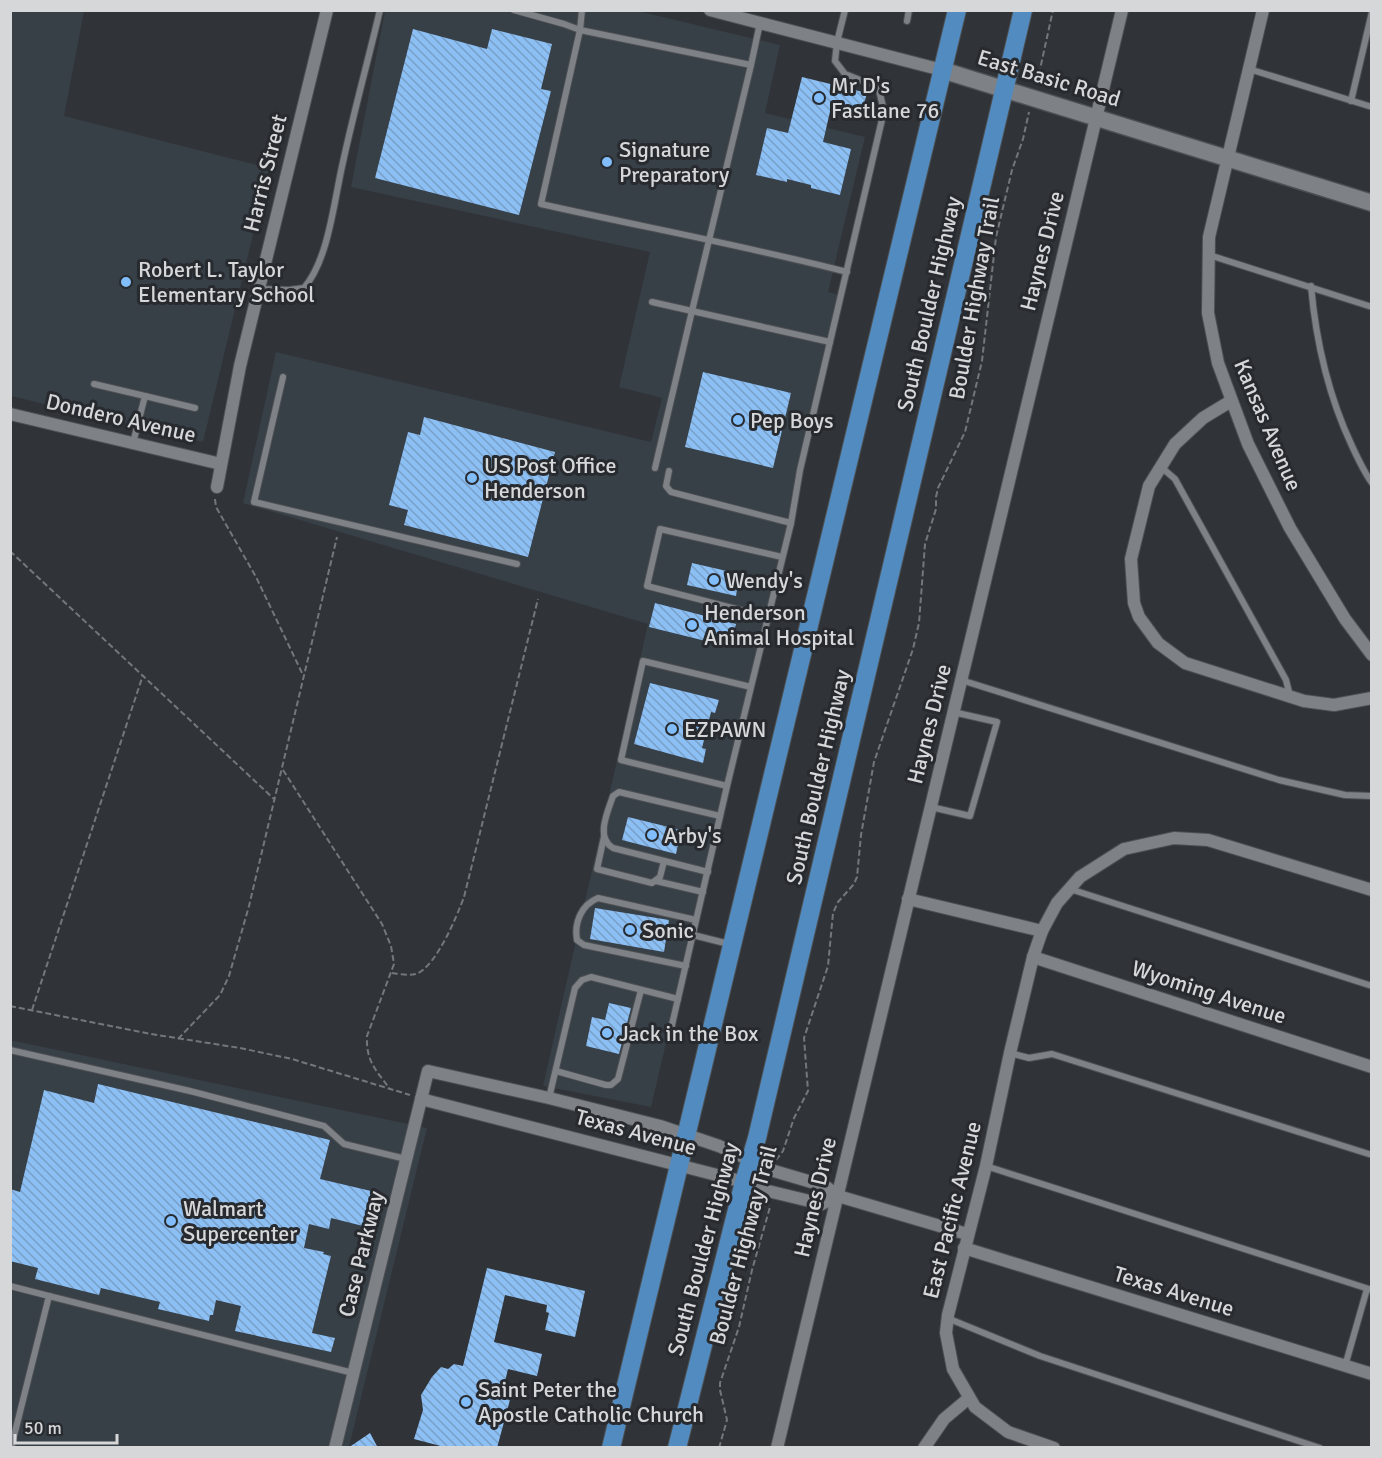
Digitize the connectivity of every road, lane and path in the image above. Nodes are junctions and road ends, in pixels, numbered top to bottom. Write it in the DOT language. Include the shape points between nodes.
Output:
graph roads {
  1 [pos="327,10"];
  2 [pos="380,10"];
  3 [pos="514,10"];
  4 [pos="582,10"];
  5 [pos="710,10"];
  6 [pos="845,10"];
  7 [pos="909,10"];
  8 [pos="957,10"];
  9 [pos="1023,10"];
  10 [pos="1053,10"];
  11 [pos="1122,10"];
  12 [pos="1263,10"];
  13 [pos="1371,12"];
  14 [pos="756,18"];
  15 [pos="907,21"];
  16 [pos="580,30"];
  17 [pos="837,42"];
  18 [pos="751,65"];
  19 [pos="1249,69"];
  20 [pos="942,70"];
  21 [pos="1004,88"];
  22 [pos="1033,97"];
  23 [pos="1351,101"];
  24 [pos="1371,107"];
  25 [pos="1096,116"];
  26 [pos="1227,157"];
  27 [pos="1371,202"];
  28 [pos="707,240"];
  29 [pos="1209,255"];
  30 [pos="848,272"];
  31 [pos="1311,286"];
  32 [pos="259,289"];
  33 [pos="652,302"];
  34 [pos="1371,306"];
  35 [pos="692,311"];
  36 [pos="830,342"];
  37 [pos="283,377"];
  38 [pos="94,384"];
  39 [pos="145,396"];
  40 [pos="1231,401"];
  41 [pos="195,408"];
  42 [pos="10,414"];
  43 [pos="133,443"];
  44 [pos="221,464"];
  45 [pos="1161,467"];
  46 [pos="655,468"];
  47 [pos="669,471"];
  48 [pos="1371,483"];
  49 [pos="217,487"];
  50 [pos="791,523"];
  51 [pos="337,537"];
  52 [pos="10,551"];
  53 [pos="782,557"];
  54 [pos="517,564"];
  55 [pos="538,598"];
  56 [pos="768,617"];
  57 [pos="1371,655"];
  58 [pos="143,675"];
  59 [pos="304,676"];
  60 [pos="961,680"];
  61 [pos="751,687"];
  62 [pos="1290,697"];
  63 [pos="1371,698"];
  64 [pos="953,712"];
  65 [pos="282,768"];
  66 [pos="727,786"];
  67 [pos="1371,795"];
  68 [pos="274,799"];
  69 [pos="930,807"];
  70 [pos="720,816"];
  71 [pos="604,837"];
  72 [pos="664,861"];
  73 [pos="708,872"];
  74 [pos="656,881"];
  75 [pos="1070,889"];
  76 [pos="1371,890"];
  77 [pos="703,892"];
  78 [pos="908,899"];
  79 [pos="696,920"];
  80 [pos="1042,931"];
  81 [pos="693,935"];
  82 [pos="732,944"];
  83 [pos="1033,957"];
  84 [pos="686,966"];
  85 [pos="392,973"];
  86 [pos="1371,986"];
  87 [pos="641,990"];
  88 [pos="678,999"];
  89 [pos="10,1006"];
  90 [pos="32,1010"];
  91 [pos="671,1029"];
  92 [pos="178,1039"];
  93 [pos="10,1050"];
  94 [pos="1010,1053"];
  95 [pos="1371,1067"];
  96 [pos="428,1071"];
  97 [pos="556,1071"];
  98 [pos="390,1089"];
  99 [pos="549,1098"];
  100 [pos="421,1099"];
  101 [pos="686,1136"];
  102 [pos="1371,1155"];
  103 [pos="406,1159"];
  104 [pos="751,1160"];
  105 [pos="986,1166"];
  106 [pos="680,1167"];
  107 [pos="774,1171"];
  108 [pos="744,1182"];
  109 [pos="768,1191"];
  110 [pos="838,1196"];
  111 [pos="967,1234"];
  112 [pos="964,1248"];
  113 [pos="10,1286"];
  114 [pos="1369,1290"];
  115 [pos="49,1296"];
  116 [pos="947,1318"];
  117 [pos="1345,1366"];
  118 [pos="353,1373"];
  119 [pos="1371,1374"];
  120 [pos="969,1398"];
  121 [pos="14,1419"];
  122 [pos="1028,1443"];
  123 [pos="11,1448"];
  124 [pos="335,1448"];
  125 [pos="611,1448"];
  126 [pos="677,1448"];
  127 [pos="719,1448"];
  128 [pos="777,1448"];
  129 [pos="924,1448"];
  130 [pos="1054,1448"];
  131 [pos="1320,1448"];
  1 -- 32 [label="street, Harris Street"];
  2 -- 32 [label="lane" via="322,257 314,276 304,288"];
  3 -- 16 [label="lane"];
  4 -- 16 [label="lane"];
  5 -- 14 [label="street, East Basic Road"];
  6 -- 17 [label="lane"];
  7 -- 15 [label="lane"];
  8 -- 20 [label="main road, South Boulder Highway"];
  9 -- 21 [label="main road, South Boulder Highway"];
  10 -- 22 [label="path, Boulder Highway Trail"];
  11 -- 25 [label="street, Haynes Drive"];
  12 -- 19 [label="street, Kansas Avenue"];
  13 -- 23 [label="lane"];
  14 -- 17 [label="street, East Basic Road"];
  14 -- 18 [label="lane"];
  16 -- 18 [label="lane"];
  16 -- 28 [label="lane" via="541,204"];
  17 -- 20 [label="street, East Basic Road"];
  17 -- 30 [label="lane" via="835,61 845,74 879,90 884,111"];
  18 -- 28 [label="lane"];
  19 -- 23 [label="lane"];
  19 -- 26 [label="street, Kansas Avenue"];
  20 -- 21 [label="street, East Basic Road"];
  20 -- 82 [label="main road, South Boulder Highway"];
  21 -- 22 [label="street, East Basic Road"];
  21 -- 104 [label="main road, South Boulder Highway"];
  22 -- 25 [label="street, East Basic Road"];
  22 -- 107 [label="path, Boulder Highway Trail" via="996,237 982,361 964,432 938,488 925,544 919,623 913,649 874,762 857,877 833,913 828,966 804,1038 808,1091"];
  23 -- 24 [label="lane"];
  25 -- 26 [label="street, East Basic Road"];
  25 -- 60 [label="street, Haynes Drive"];
  26 -- 27 [label="street, East Basic Road"];
  26 -- 29 [label="street, Kansas Avenue" via="1209,237"];
  28 -- 30 [label="lane"];
  28 -- 35 [label="lane"];
  29 -- 31 [label="lane"];
  29 -- 40 [label="street, Kansas Avenue" via="1208,313"];
  30 -- 36 [label="lane"];
  31 -- 34 [label="lane"];
  31 -- 48 [label="lane" via="1318,348 1330,392"];
  32 -- 44 [label="street, Harris Street"];
  33 -- 35 [label="lane"];
  35 -- 36 [label="lane"];
  35 -- 46 [label="lane"];
  36 -- 50 [label="lane"];
  37 -- 54 [label="lane" via="254,502"];
  38 -- 39 [label="lane"];
  39 -- 41 [label="lane"];
  39 -- 43 [label="lane"];
  40 -- 45 [label="street" via="1203,418 1175,444"];
  40 -- 57 [label="street, Kansas Avenue" via="1290,528"];
  42 -- 43 [label="street, Dondero Avenue"];
  43 -- 44 [label="street, Dondero Avenue"];
  44 -- 49 [label="street, Harris Street"];
  45 -- 62 [label="lane" via="1175,479 1286,680"];
  45 -- 62 [label="street" via="1149,486 1131,559 1134,603 1139,617 1158,643 1185,663"];
  47 -- 50 [label="lane" via="666,486 671,492"];
  49 -- 59 [label="path" via="216,507"];
  50 -- 53 [label="lane"];
  51 -- 59 [label="path"];
  52 -- 58 [label="path"];
  53 -- 56 [label="lane"];
  53 -- 56 [label="lane" via="660,529 647,586"];
  55 -- 85 [label="path" via="457,917 424,969 414,975"];
  56 -- 61 [label="lane"];
  58 -- 68 [label="path"];
  58 -- 90 [label="path"];
  59 -- 65 [label="path"];
  60 -- 64 [label="street, Haynes Drive"];
  60 -- 67 [label="lane" via="1279,780 1345,795"];
  61 -- 66 [label="lane"];
  61 -- 66 [label="lane" via="643,661 621,760"];
  62 -- 63 [label="street" via="1334,705"];
  64 -- 69 [label="street, Haynes Drive"];
  64 -- 69 [label="lane" via="998,722 970,816"];
  65 -- 68 [label="path"];
  65 -- 85 [label="path" via="387,934 394,956"];
  66 -- 70 [label="lane"];
  68 -- 92 [label="path" via="229,976 220,995"];
  69 -- 78 [label="street, Haynes Drive"];
  70 -- 71 [label="lane" via="619,792 612,796"];
  70 -- 73 [label="lane"];
  71 -- 72 [label="lane" via="613,848"];
  71 -- 74 [label="lane" via="597,869 652,884"];
  72 -- 73 [label="lane"];
  72 -- 74 [label="lane"];
  73 -- 77 [label="lane"];
  74 -- 77 [label="lane"];
  75 -- 76 [label="street, East Pacific Avenue" via="1080,877 1124,849 1174,838 1208,840"];
  75 -- 80 [label="street, East Pacific Avenue" via="1057,903"];
  75 -- 86 [label="lane"];
  77 -- 79 [label="lane"];
  78 -- 80 [label="street"];
  78 -- 110 [label="street, Haynes Drive"];
  79 -- 81 [label="lane"];
  79 -- 84 [label="lane" via="598,898 590,902 576,924 577,940 584,945"];
  80 -- 83 [label="street, East Pacific Avenue"];
  81 -- 82 [label="lane"];
  81 -- 84 [label="lane"];
  82 -- 101 [label="main road, South Boulder Highway"];
  83 -- 94 [label="street, East Pacific Avenue"];
  83 -- 95 [label="street, Wyoming Avenue"];
  84 -- 88 [label="lane"];
  85 -- 98 [label="path" via="366,1048 371,1065"];
  87 -- 88 [label="lane"];
  87 -- 97 [label="lane" via="591,977 578,984"];
  87 -- 97 [label="lane" via="618,1079 606,1085"];
  88 -- 91 [label="lane"];
  89 -- 90 [label="path"];
  90 -- 92 [label="path"];
  92 -- 98 [label="path" via="292,1059"];
  93 -- 103 [label="lane" via="278,1113 324,1126 344,1144"];
  94 -- 102 [label="lane" via="1029,1058 1052,1054"];
  94 -- 105 [label="street, East Pacific Avenue"];
  96 -- 99 [label="street, Texas Avenue"];
  96 -- 100 [label="street, Case Parkway"];
  97 -- 99 [label="lane"];
  98 -- 100 [label="path"];
  99 -- 101 [label="street, Texas Avenue"];
  100 -- 103 [label="street, Case Parkway"];
  100 -- 106 [label="street, Texas Avenue"];
  101 -- 104 [label="street, Texas Avenue"];
  101 -- 106 [label="main road, South Boulder Highway"];
  103 -- 118 [label="street, Case Parkway"];
  104 -- 107 [label="street, Texas Avenue"];
  104 -- 108 [label="main road, South Boulder Highway"];
  105 -- 111 [label="street, East Pacific Avenue"];
  105 -- 114 [label="lane"];
  106 -- 108 [label="street, Texas Avenue"];
  106 -- 125 [label="main road, South Boulder Highway"];
  107 -- 110 [label="street, Texas Avenue" via="825,1186"];
  108 -- 109 [label="street, Texas Avenue"];
  108 -- 126 [label="main road, South Boulder Highway"];
  109 -- 110 [label="street, Texas Avenue" via="822,1204"];
  109 -- 127 [label="path, Boulder Highway Trail" via="770,1207 720,1383 727,1420"];
  110 -- 111 [label="street, Texas Avenue"];
  110 -- 128 [label="street, Haynes Drive"];
  111 -- 112 [label="street, East Pacific Avenue"];
  112 -- 116 [label="street, East Pacific Avenue"];
  112 -- 117 [label="street, Texas Avenue"];
  113 -- 115 [label="lane"];
  114 -- 117 [label="lane"];
  115 -- 118 [label="lane"];
  115 -- 121 [label="lane"];
  116 -- 120 [label="street, East Pacific Avenue" via="953,1369"];
  116 -- 131 [label="lane" via="1040,1356"];
  117 -- 119 [label="street, Texas Avenue"];
  118 -- 124 [label="street, Case Parkway"];
  120 -- 122 [label="street, East Pacific Avenue" via="975,1407"];
  120 -- 129 [label="street" via="944,1419"];
  121 -- 123 [label="lane"];
  122 -- 130 [label="street, East Pacific Avenue"];
}
